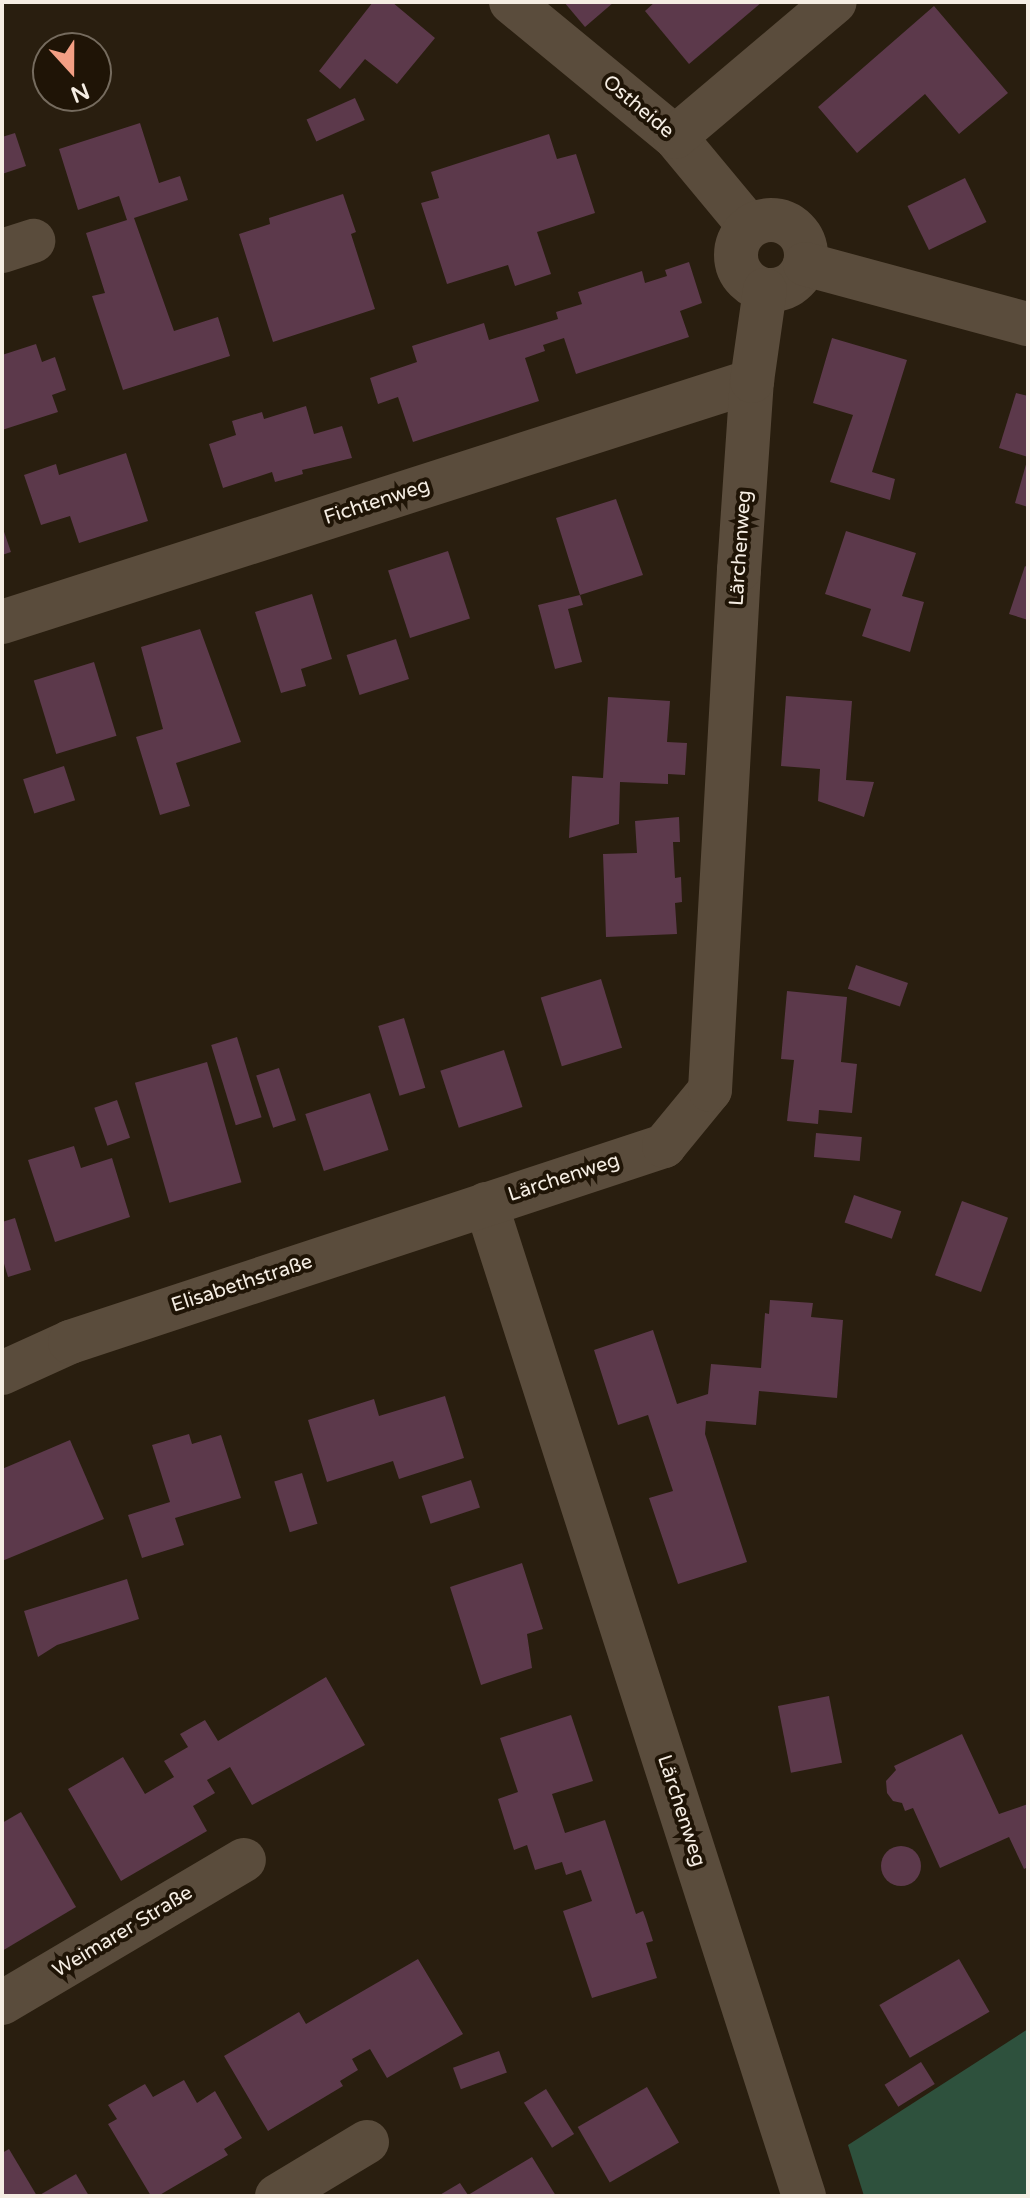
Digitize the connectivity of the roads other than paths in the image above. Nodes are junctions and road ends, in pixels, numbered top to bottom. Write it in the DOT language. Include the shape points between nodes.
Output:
graph roads {
  1 [pos="511,2"];
  2 [pos="835,2"];
  3 [pos="675,137"];
  4 [pos="749,226"];
  5 [pos="805,264"];
  6 [pos="765,290"];
  7 [pos="1017,312"];
  8 [pos="752,381"];
  9 [pos="2,622"];
  10 [pos="486,1204"];
  11 [pos="2,1373"];
  12 [pos="244,1860"];
  13 [pos="2,2003"];
  14 [pos="367,2142"];
  15 [pos="797,2194"];
  16 [pos="277,2196"];
  1 -- 3 [label="street, Ostheide"];
  2 -- 3 [label="street"];
  3 -- 4 [label="street, Ostheide"];
  4 -- 5 [label="street" via="766,219 791,226 806,247"];
  4 -- 6 [label="street" via="736,255 750,283"];
  5 -- 6 [label="street" via="790,285"];
  5 -- 7 [label="street"];
  6 -- 8 [label="street, Lärchenweg"];
  8 -- 9 [label="street, Fichtenweg"];
  8 -- 10 [label="street, Lärchenweg" via="710,1090 664,1146"];
  10 -- 11 [label="street, Elisabethstraße" via="70,1342"];
  10 -- 15 [label="street, Lärchenweg"];
  12 -- 13 [label="street, Weimarer Straße"];
  14 -- 16 [label="street"];
}
